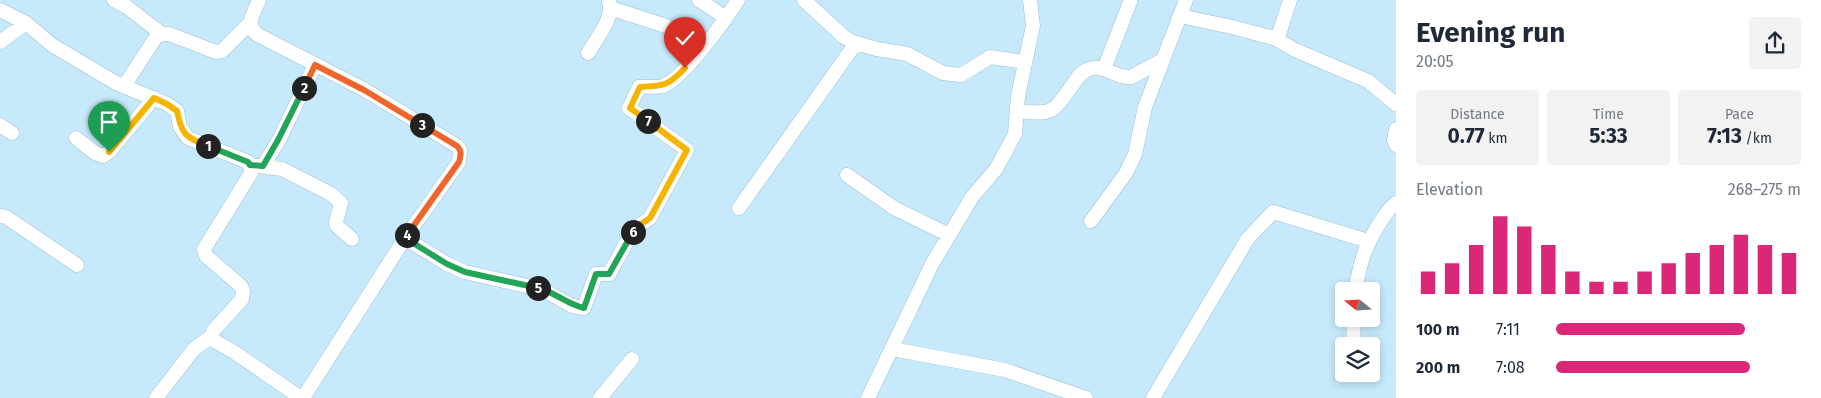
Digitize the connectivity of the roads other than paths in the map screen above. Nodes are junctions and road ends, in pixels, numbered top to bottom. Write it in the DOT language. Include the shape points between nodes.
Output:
graph roads {
  1 [pos="114,0"];
  2 [pos="259,0"];
  3 [pos="699,0"];
  4 [pos="738,0"];
  5 [pos="804,0"];
  6 [pos="1030,0"];
  7 [pos="1186,0"];
  8 [pos="1290,0"];
  9 [pos="1130,2"];
  10 [pos="609,4"];
  11 [pos="0,10"];
  12 [pos="1180,16"];
  13 [pos="726,18"];
  14 [pos="26,23"];
  15 [pos="250,23"];
  16 [pos="666,26"];
  17 [pos="162,34"];
  18 [pos="1274,38"];
  19 [pos="0,42"];
  20 [pos="856,43"];
  21 [pos="588,53"];
  22 [pos="1163,60"];
  23 [pos="1025,62"];
  24 [pos="315,65"];
  25 [pos="1104,69"];
  26 [pos="124,86"];
  27 [pos="154,98"];
  28 [pos="1396,104"];
  29 [pos="1018,110"];
  30 [pos="0,125"];
  31 [pos="1396,129"];
  32 [pos="12,132"];
  33 [pos="76,138"];
  34 [pos="1396,145"];
  35 [pos="256,166"];
  36 [pos="847,175"];
  37 [pos="1396,203"];
  38 [pos="739,208"];
  39 [pos="0,216"];
  40 [pos="1091,221"];
  41 [pos="949,235"];
  42 [pos="405,238"];
  43 [pos="352,239"];
  44 [pos="1368,241"];
  45 [pos="77,265"];
  46 [pos="1357,282"];
  47 [pos="212,336"];
  48 [pos="892,349"];
  49 [pos="632,359"];
  50 [pos="156,398"];
  51 [pos="302,398"];
  52 [pos="600,398"];
  53 [pos="868,398"];
  54 [pos="1086,398"];
  55 [pos="1153,398"];
  1 -- 17 [label="street"];
  2 -- 15 [label="street"];
  3 -- 13 [label="street"];
  4 -- 13 [label="street"];
  5 -- 20 [label="street" via="844,37"];
  6 -- 23 [label="street" via="1034,26"];
  7 -- 12 [label="street"];
  8 -- 18 [label="street" via="1279,34"];
  9 -- 25 [label="street"];
  10 -- 16 [label="street"];
  10 -- 21 [label="street" via="607,20"];
  11 -- 14 [label="street"];
  12 -- 18 [label="street"];
  12 -- 22 [label="street"];
  13 -- 42 [label="street" via="674,80 662,86 640,87 630,108 687,150 650,218 634,229 609,274 596,274 584,308 572,306 544,290 465,272"];
  14 -- 19 [label="street"];
  14 -- 26 [label="street" via="52,45"];
  15 -- 17 [label="street" via="222,51 216,52"];
  15 -- 24 [label="street" via="252,31 258,35"];
  17 -- 26 [label="street" via="156,37"];
  18 -- 28 [label="street" via="1368,81"];
  20 -- 23 [label="street" via="900,52 943,73 956,75 990,57"];
  20 -- 38 [label="street"];
  22 -- 25 [label="street" via="1126,77"];
  22 -- 40 [label="street" via="1145,107 1132,160"];
  23 -- 29 [label="street"];
  24 -- 35 [label="street" via="278,140"];
  24 -- 42 [label="street" via="364,90 460,150 459,162"];
  25 -- 29 [label="street" via="1095,67 1083,72 1051,110 1044,113"];
  26 -- 27 [label="street"];
  27 -- 33 [label="street" via="103,156"];
  27 -- 35 [label="street" via="177,111 180,127 188,138"];
  29 -- 41 [label="street" via="1015,134 1009,146"];
  30 -- 32 [label="street"];
  31 -- 34 [label="street"];
  35 -- 43 [label="street" via="282,169 338,199 341,207 337,226"];
  35 -- 47 [label="street" via="204,249 206,256 243,291 242,299"];
  36 -- 41 [label="street" via="894,208"];
  37 -- 44 [label="street"];
  39 -- 45 [label="street"];
  41 -- 48 [label="street"];
  42 -- 51 [label="street"];
  44 -- 46 [label="street"];
  44 -- 55 [label="street" via="1273,212 1248,238"];
  47 -- 50 [label="street" via="194,349"];
  47 -- 51 [label="street" via="213,340"];
  48 -- 53 [label="street"];
  48 -- 54 [label="street" via="1005,370"];
  49 -- 52 [label="street"];
}
